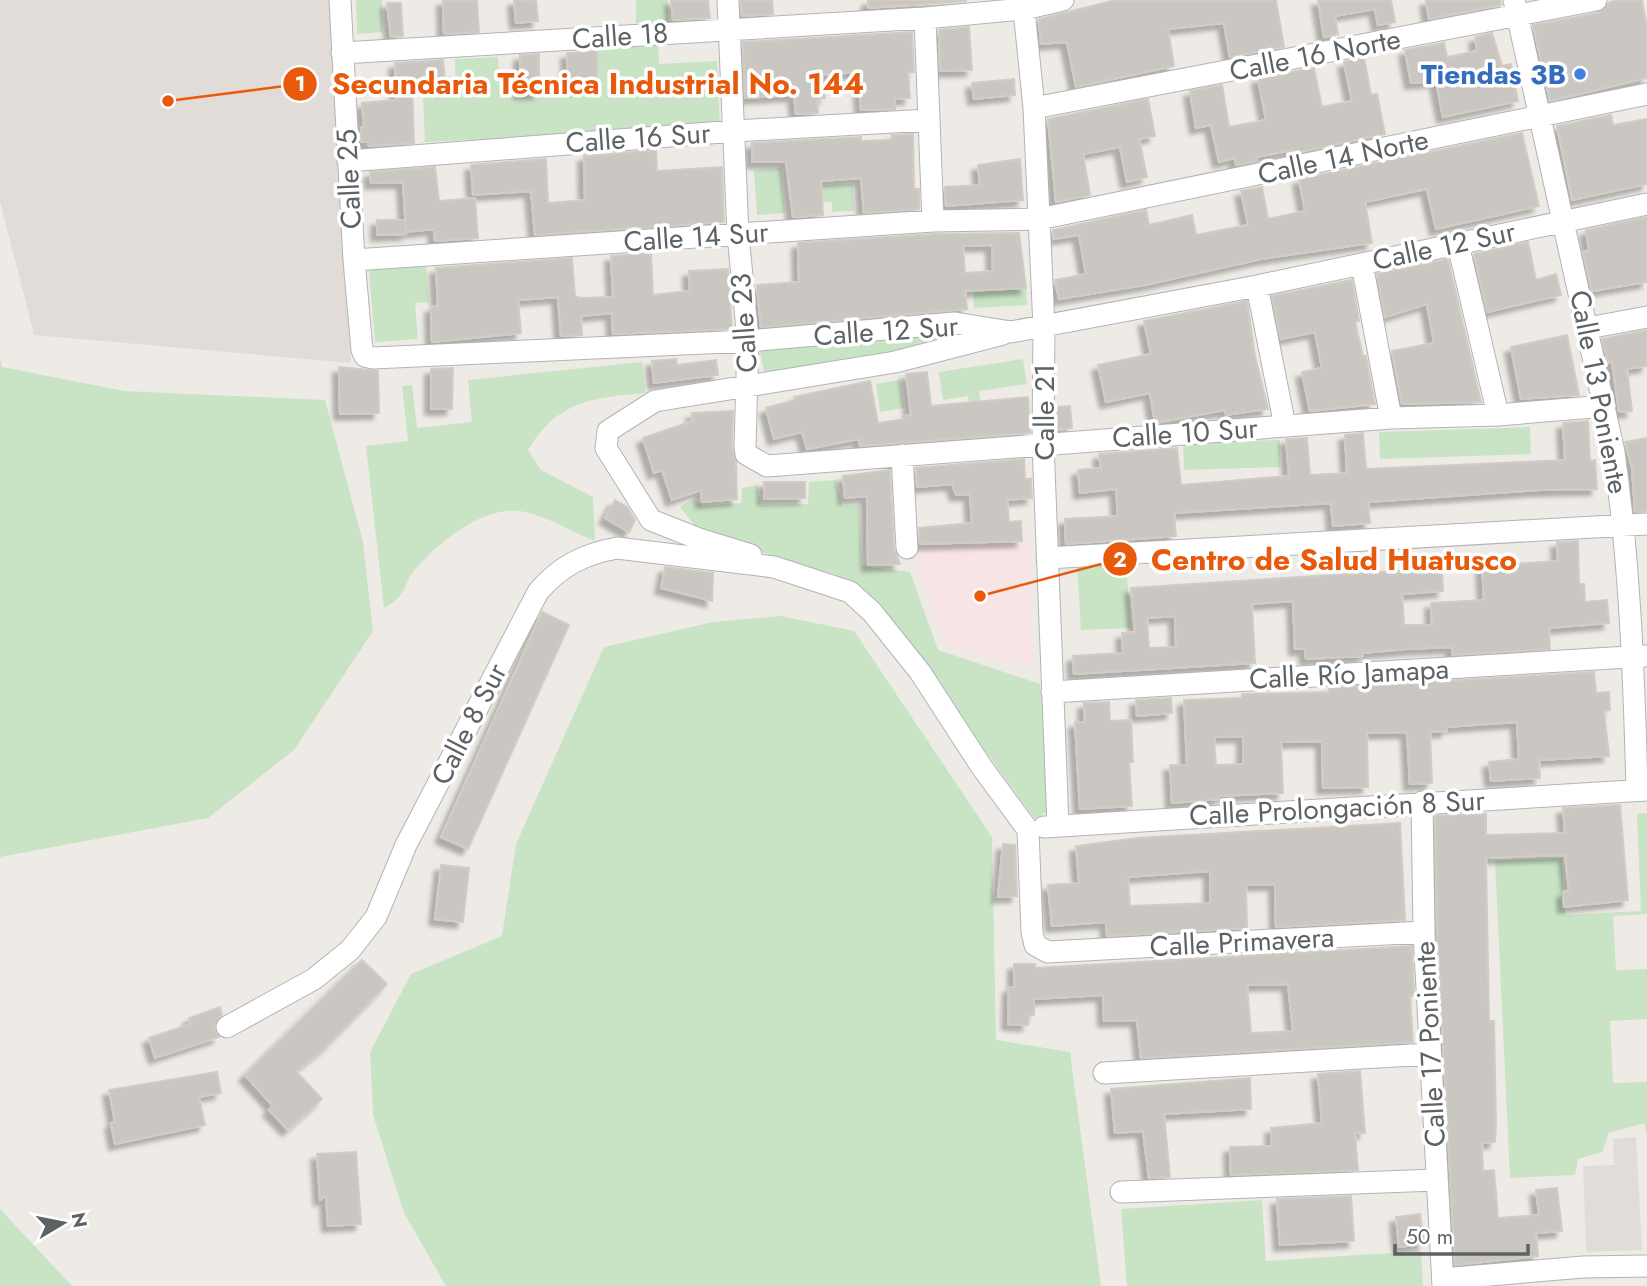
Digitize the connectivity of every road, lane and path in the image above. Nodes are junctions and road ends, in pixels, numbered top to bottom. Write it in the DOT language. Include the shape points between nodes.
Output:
graph roads {
  1 [pos="340,0"];
  2 [pos="729,0"];
  3 [pos="1063,0"];
  4 [pos="1596,0"];
  5 [pos="1024,4"];
  6 [pos="1516,8"];
  7 [pos="925,18"];
  8 [pos="730,29"];
  9 [pos="342,53"];
  10 [pos="1647,94"];
  11 [pos="1034,108"];
  12 [pos="1540,116"];
  13 [pos="928,120"];
  14 [pos="735,131"];
  15 [pos="348,161"];
  16 [pos="1647,204"];
  17 [pos="1039,219"];
  18 [pos="1564,220"];
  19 [pos="933,221"];
  20 [pos="738,234"];
  21 [pos="1458,244"];
  22 [pos="354,260"];
  23 [pos="1362,264"];
  24 [pos="1257,286"];
  25 [pos="1647,317"];
  26 [pos="1044,327"];
  27 [pos="1588,328"];
  28 [pos="1012,332"];
  29 [pos="748,341"];
  30 [pos="365,356"];
  31 [pos="748,385"];
  32 [pos="1605,406"];
  33 [pos="1498,415"];
  34 [pos="1391,418"];
  35 [pos="1285,426"];
  36 [pos="1043,443"];
  37 [pos="902,455"];
  38 [pos="767,466"];
  39 [pos="1647,524"];
  40 [pos="1625,526"];
  41 [pos="907,548"];
  42 [pos="1047,558"];
  43 [pos="774,567"];
  44 [pos="1640,657"];
  45 [pos="1052,692"];
  46 [pos="1642,790"];
  47 [pos="1422,802"];
  48 [pos="1058,825"];
  49 [pos="1028,830"];
  50 [pos="1424,932"];
  51 [pos="227,1027"];
  52 [pos="1430,1054"];
  53 [pos="1104,1073"];
  54 [pos="1436,1180"];
  55 [pos="1121,1192"];
  56 [pos="1647,1266"];
  57 [pos="1583,1276"];
  58 [pos="1443,1283"];
  1 -- 9 [label="street, Calle 25"];
  2 -- 8 [label="street, Calle 23"];
  3 -- 5 [label="street, Calle 18"];
  4 -- 6 [label="street, Calle 16 Norte"];
  5 -- 7 [label="street, Calle 18"];
  5 -- 11 [label="street, Calle 21"];
  6 -- 11 [label="street, Calle 16 Norte"];
  6 -- 12 [label="street, Calle 13 Poniente"];
  7 -- 8 [label="street, Calle 18"];
  7 -- 13 [label="street"];
  8 -- 9 [label="street, Calle 18"];
  8 -- 14 [label="street, Calle 23"];
  9 -- 15 [label="street, Calle 25"];
  10 -- 12 [label="street, Calle 14 Norte"];
  11 -- 17 [label="street, Calle 21"];
  12 -- 17 [label="street, Calle 14 Norte"];
  12 -- 18 [label="street, Calle 13 Poniente"];
  13 -- 14 [label="street, Calle 16 Sur"];
  13 -- 19 [label="street"];
  14 -- 15 [label="street, Calle 16 Sur"];
  14 -- 20 [label="street, Calle 23"];
  15 -- 22 [label="street, Calle 25"];
  16 -- 18 [label="street, Calle 12 Sur"];
  17 -- 19 [label="street, Calle 14 Sur"];
  17 -- 26 [label="street, Calle 21"];
  18 -- 21 [label="street, Calle 12 Sur"];
  18 -- 27 [label="street, Calle 13 Poniente"];
  19 -- 20 [label="street, Calle 14 Sur"];
  20 -- 22 [label="street, Calle 14 Sur"];
  20 -- 29 [label="street, Calle 23"];
  21 -- 23 [label="street, Calle 12 Sur"];
  21 -- 33 [label="street"];
  22 -- 30 [label="street, Calle 25"];
  23 -- 24 [label="street, Calle 12 Sur"];
  23 -- 34 [label="street"];
  24 -- 26 [label="street, Calle 12 Sur"];
  24 -- 35 [label="street"];
  25 -- 27 [label="street"];
  26 -- 28 [label="street, Calle 12 Sur"];
  26 -- 36 [label="street, Calle 21"];
  27 -- 32 [label="street, Calle 13 Poniente"];
  28 -- 29 [label="street, Calle 12 Sur" via="955,323"];
  28 -- 31 [label="street, Calle 8 Sur" via="895,362"];
  29 -- 30 [label="street, Calle 12 Sur"];
  29 -- 31 [label="street, Calle 23"];
  31 -- 38 [label="street, Calle 23" via="746,454"];
  31 -- 43 [label="street, Calle 8 Sur" via="654,401 615,424 608,431 606,449 651,520"];
  32 -- 33 [label="street, Calle 10 Sur"];
  32 -- 40 [label="street, Calle 13 Poniente"];
  33 -- 34 [label="street, Calle 10 Sur"];
  34 -- 35 [label="street, Calle 10 Sur"];
  35 -- 36 [label="street, Calle 10 Sur"];
  36 -- 37 [label="street, Calle 10 Sur"];
  36 -- 42 [label="street, Calle 21"];
  37 -- 38 [label="street, Calle 10 Sur"];
  37 -- 41 [label="street"];
  39 -- 40 [label="street"];
  40 -- 42 [label="street"];
  40 -- 44 [label="street, Calle 13 Poniente"];
  42 -- 45 [label="street, Calle 21"];
  43 -- 49 [label="street, Calle 8 Sur" via="850,592 873,612"];
  43 -- 51 [label="street, Calle 8 Sur" via="617,548 567,564 551,576 538,592 406,845 376,917 350,950 314,979"];
  44 -- 45 [label="street, Calle Río Jamapa"];
  44 -- 46 [label="street, Calle 13 Poniente"];
  45 -- 48 [label="street, Calle 21"];
  46 -- 47 [label="street, Calle Prolongación 8 Sur"];
  47 -- 48 [label="street, Calle Prolongación 8 Sur"];
  47 -- 50 [label="street, Calle 17 Poniente"];
  48 -- 49 [label="street, Calle Prolongación 8 Sur"];
  49 -- 50 [label="street, Calle Primavera" via="1035,945 1041,951"];
  50 -- 52 [label="street, Calle 17 Poniente"];
  52 -- 53 [label="street"];
  52 -- 54 [label="street, Calle 17 Poniente"];
  54 -- 55 [label="street"];
  54 -- 58 [label="street, Calle 17 Poniente"];
  56 -- 57 [label="street"];
  57 -- 58 [label="street"];
}
